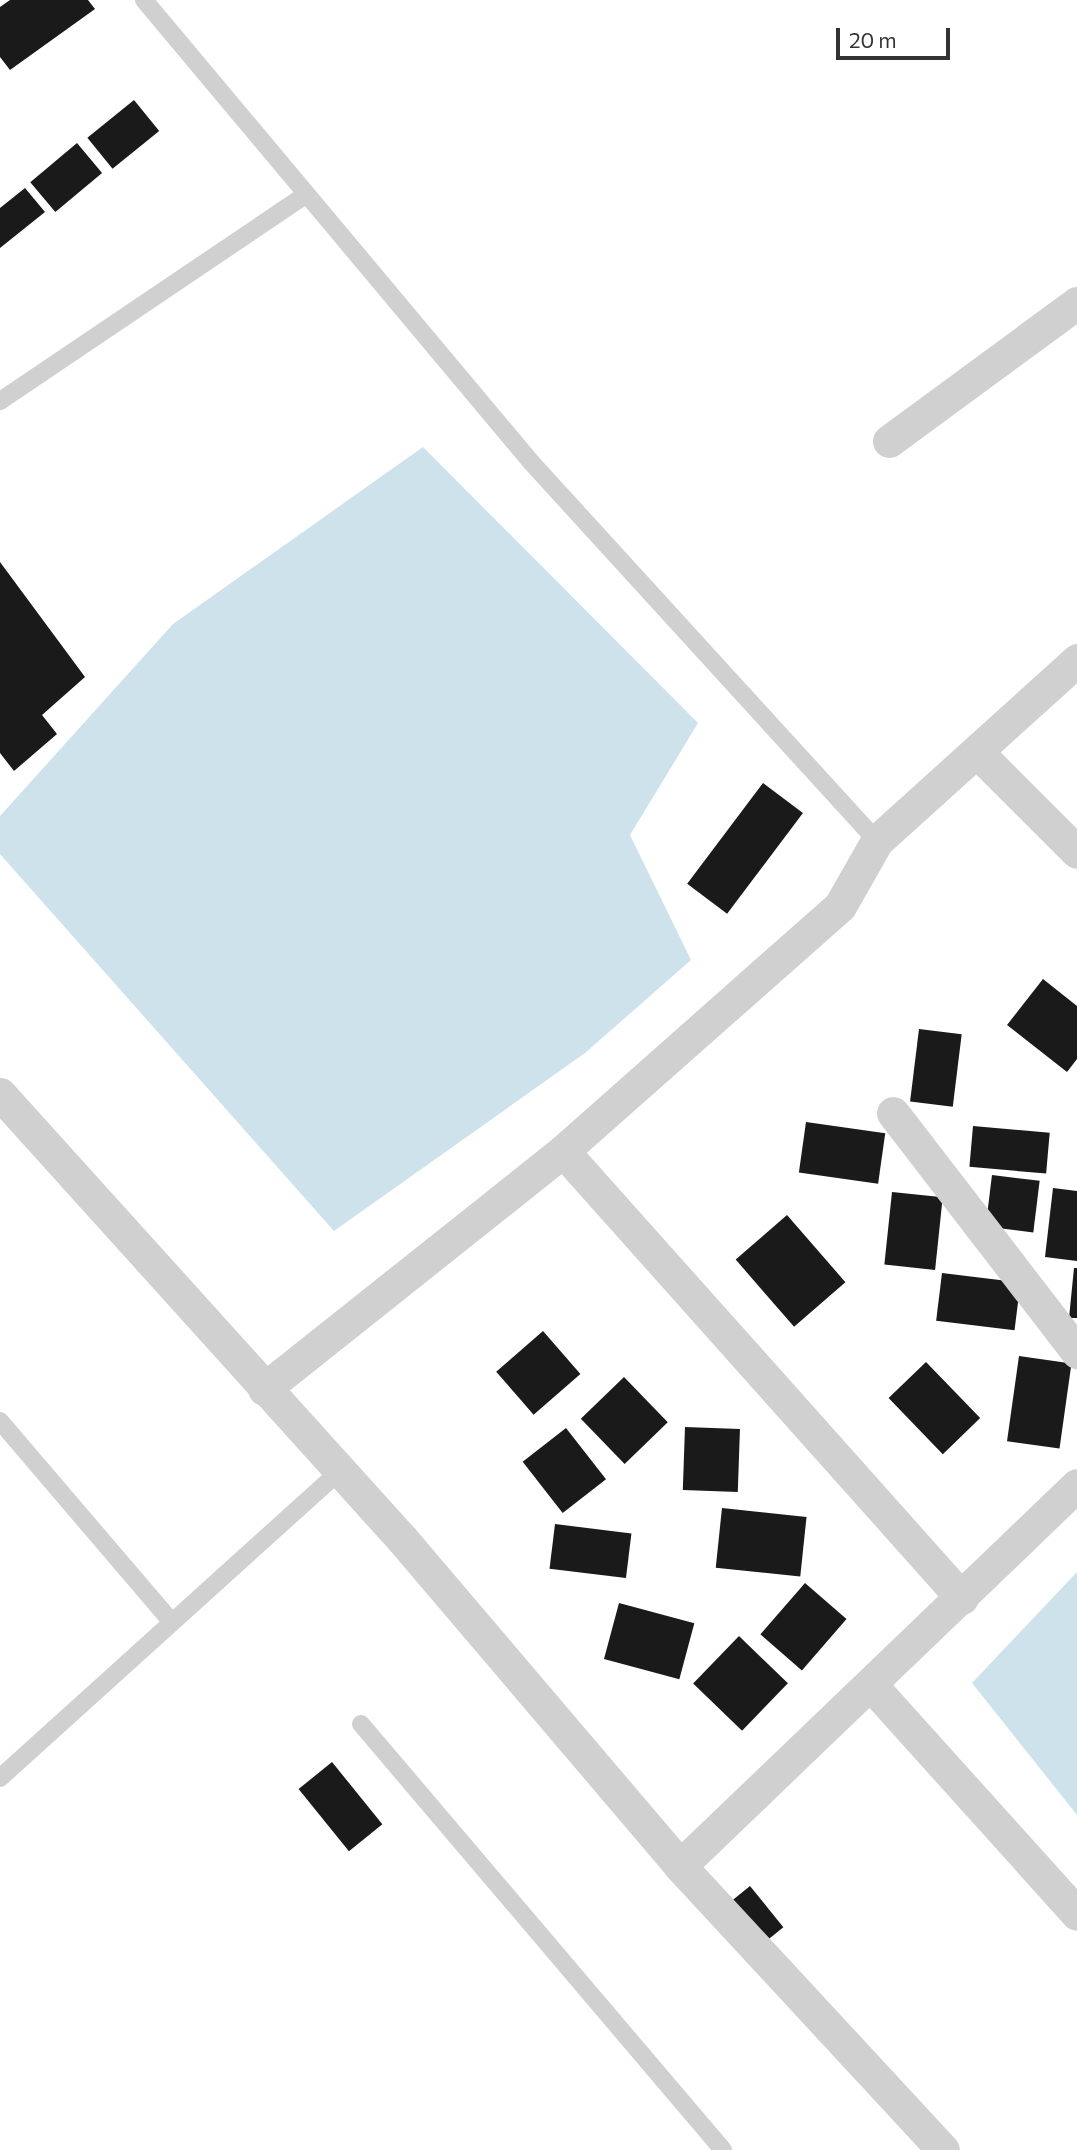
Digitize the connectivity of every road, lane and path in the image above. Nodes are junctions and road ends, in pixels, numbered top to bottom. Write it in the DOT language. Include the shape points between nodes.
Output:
graph roads {
  1 [pos="144,0"];
  2 [pos="304,196"];
  3 [pos="1077,303"];
  4 [pos="0,401"];
  5 [pos="890,441"];
  6 [pos="1077,660"];
  7 [pos="977,752"];
  8 [pos="877,841"];
  9 [pos="1077,852"];
  10 [pos="0,1094"];
  11 [pos="893,1113"];
  12 [pos="563,1151"];
  13 [pos="1077,1352"];
  14 [pos="264,1388"];
  15 [pos="0,1421"];
  16 [pos="339,1472"];
  17 [pos="1077,1485"];
  18 [pos="962,1598"];
  19 [pos="169,1619"];
  20 [pos="871,1685"];
  21 [pos="361,1724"];
  22 [pos="0,1778"];
  23 [pos="680,1866"];
  24 [pos="1077,1914"];
  25 [pos="723,2150"];
  26 [pos="943,2150"];
  1 -- 2 [label="lane"];
  2 -- 4 [label="lane"];
  2 -- 8 [label="lane" via="693,646"];
  3 -- 5 [label="street"];
  6 -- 7 [label="street"];
  7 -- 8 [label="street"];
  7 -- 9 [label="street"];
  8 -- 12 [label="street" via="840,906"];
  10 -- 14 [label="street"];
  11 -- 13 [label="street"];
  12 -- 14 [label="street"];
  12 -- 18 [label="street"];
  14 -- 16 [label="street"];
  15 -- 19 [label="lane"];
  16 -- 19 [label="lane"];
  16 -- 23 [label="street"];
  17 -- 18 [label="street"];
  18 -- 20 [label="street"];
  19 -- 22 [label="lane"];
  20 -- 23 [label="street"];
  20 -- 24 [label="street"];
  21 -- 25 [label="lane"];
  23 -- 26 [label="street"];
}
